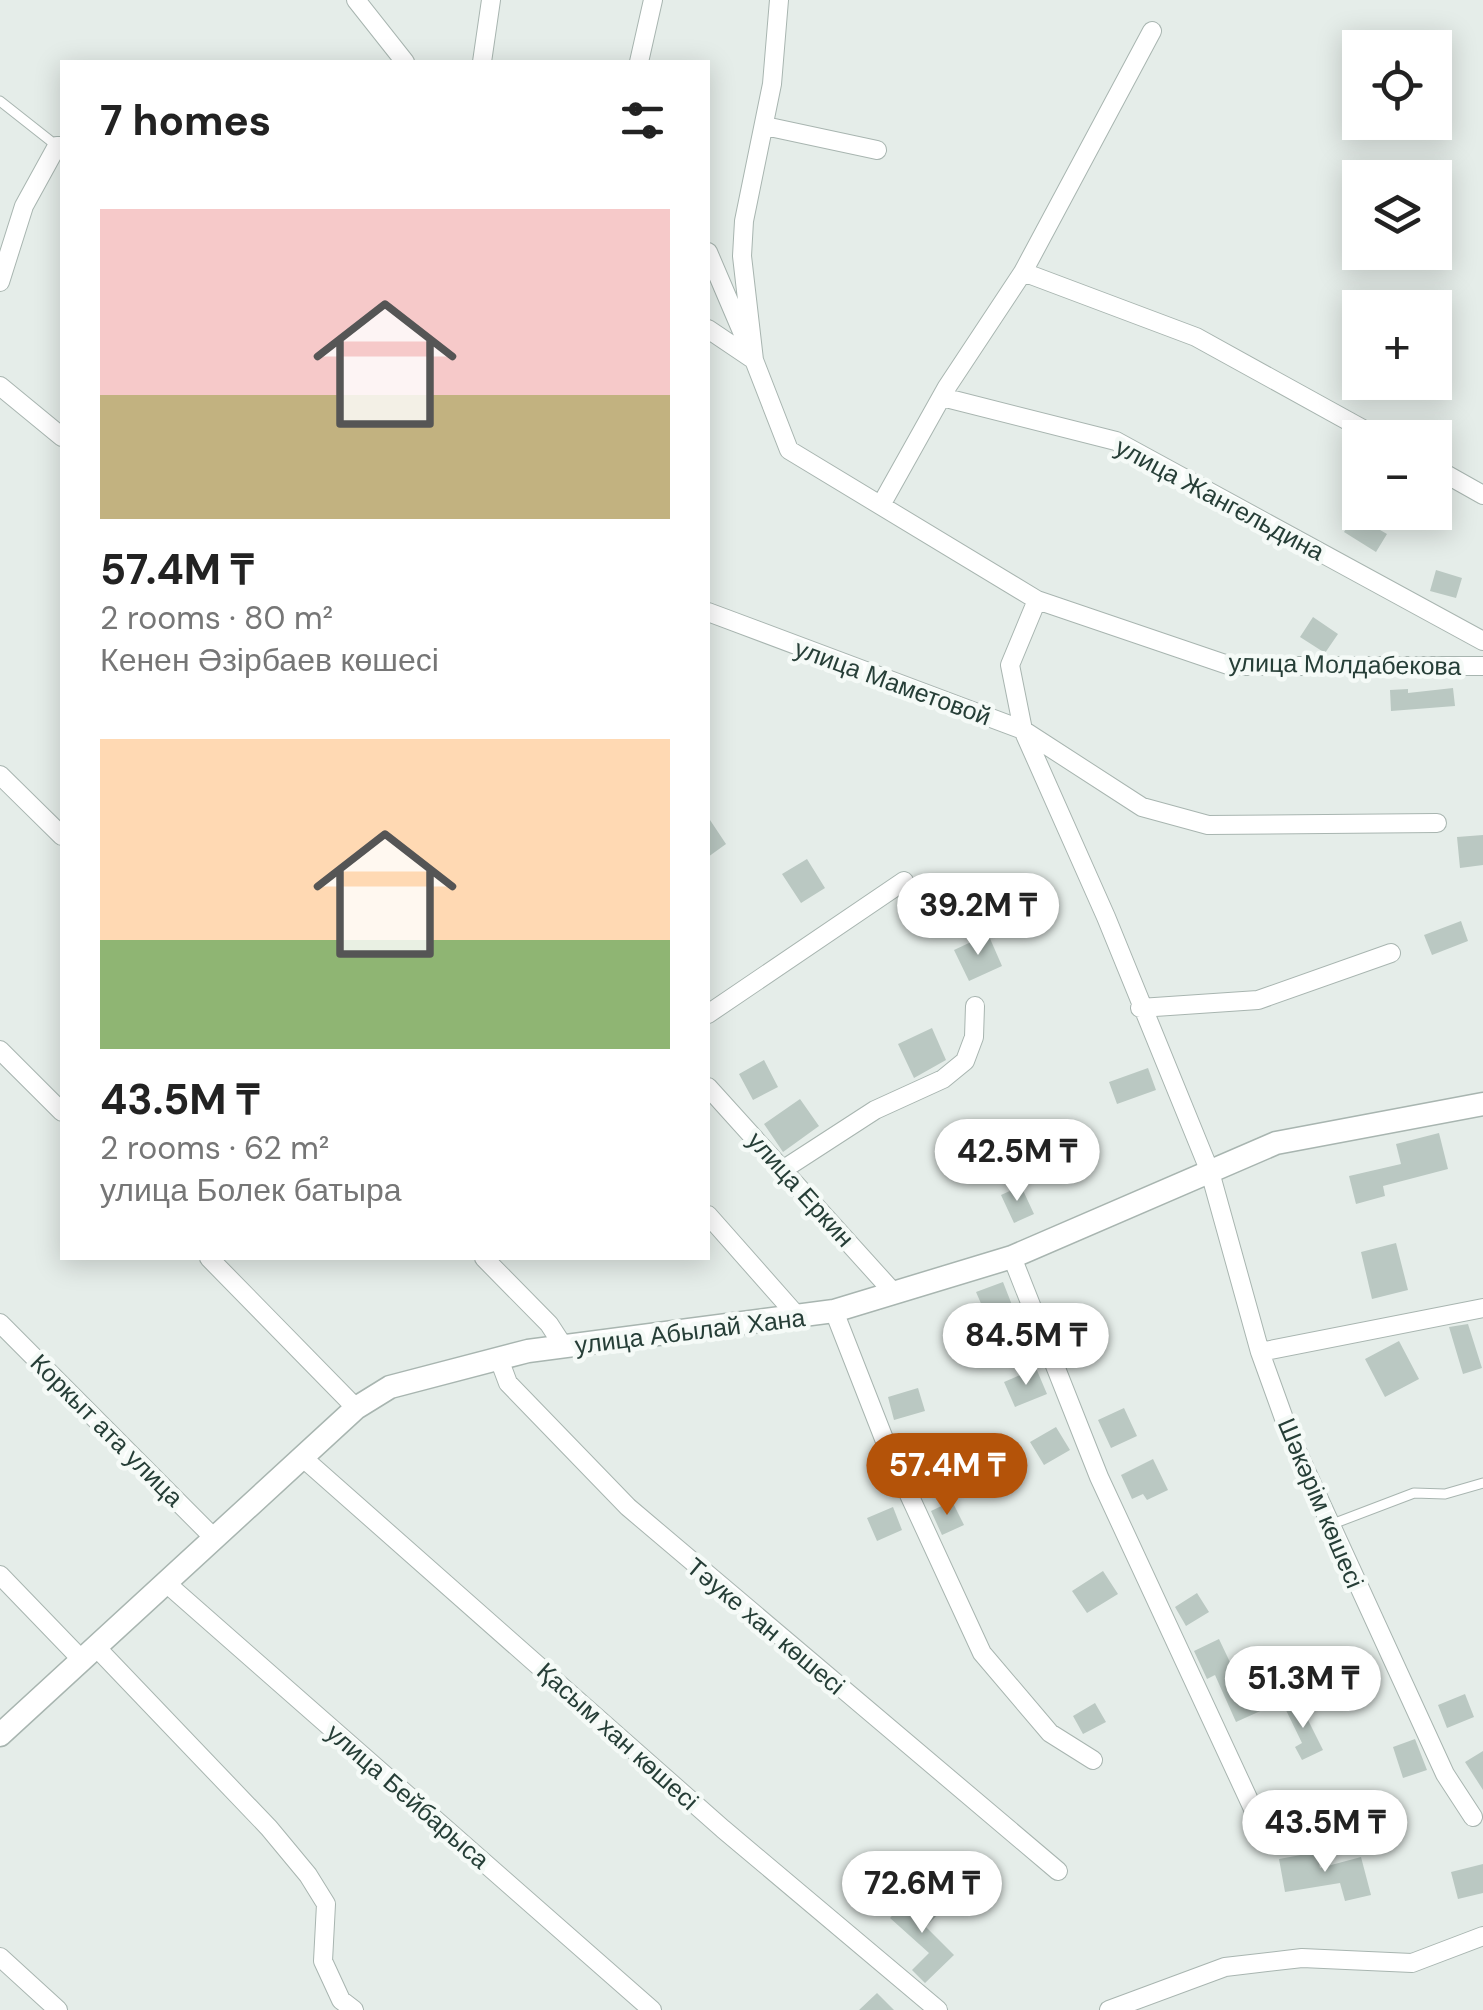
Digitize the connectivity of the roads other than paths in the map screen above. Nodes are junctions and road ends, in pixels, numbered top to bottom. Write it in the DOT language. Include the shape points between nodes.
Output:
graph roads {
  1 [pos="356,0"];
  2 [pos="491,0"];
  3 [pos="653,0"];
  4 [pos="780,0"];
  5 [pos="1152,30"];
  6 [pos="403,60"];
  7 [pos="482,60"];
  8 [pos="639,60"];
  9 [pos="0,101"];
  10 [pos="765,126"];
  11 [pos="60,146"];
  12 [pos="877,150"];
  13 [pos="710,257"];
  14 [pos="1023,272"];
  15 [pos="0,282"];
  16 [pos="710,330"];
  17 [pos="754,360"];
  18 [pos="0,386"];
  19 [pos="942,397"];
  20 [pos="1346,420"];
  21 [pos="60,435"];
  22 [pos="1452,478"];
  23 [pos="1483,495"];
  24 [pos="881,506"];
  25 [pos="1037,600"];
  26 [pos="710,613"];
  27 [pos="1483,641"];
  28 [pos="1483,666"];
  29 [pos="1022,730"];
  30 [pos="0,775"];
  31 [pos="1436,823"];
  32 [pos="60,834"];
  33 [pos="904,881"];
  34 [pos="1391,953"];
  35 [pos="976,1006"];
  36 [pos="1140,1008"];
  37 [pos="710,1013"];
  38 [pos="0,1050"];
  39 [pos="710,1089"];
  40 [pos="1483,1104"];
  41 [pos="60,1110"];
  42 [pos="784,1169"];
  43 [pos="1210,1172"];
  44 [pos="710,1217"];
  45 [pos="1012,1256"];
  46 [pos="210,1260"];
  47 [pos="486,1260"];
  48 [pos="894,1293"];
  49 [pos="1483,1308"];
  50 [pos="834,1311"];
  51 [pos="799,1318"];
  52 [pos="0,1323"];
  53 [pos="564,1347"];
  54 [pos="1260,1352"];
  55 [pos="499,1358"];
  56 [pos="356,1408"];
  57 [pos="302,1457"];
  58 [pos="1483,1483"];
  59 [pos="1330,1525"];
  60 [pos="214,1538"];
  61 [pos="0,1575"];
  62 [pos="165,1582"];
  63 [pos="88,1653"];
  64 [pos="2,1730"];
  65 [pos="1093,1760"];
  66 [pos="1254,1811"];
  67 [pos="1472,1817"];
  68 [pos="1058,1872"];
  69 [pos="1483,1936"];
  70 [pos="0,1957"];
  71 [pos="58,2010"];
  72 [pos="354,2010"];
  73 [pos="652,2010"];
  74 [pos="938,2010"];
  75 [pos="1109,2010"];
  1 -- 6 [label="street"];
  2 -- 7 [label="street"];
  3 -- 8 [label="street"];
  4 -- 10 [label="street"];
  5 -- 14 [label="street"];
  9 -- 11 [label="lane"];
  10 -- 12 [label="street"];
  10 -- 17 [label="street" via="742,256"];
  11 -- 15 [label="street" via="24,206"];
  13 -- 17 [label="street"];
  14 -- 19 [label="street"];
  14 -- 20 [label="street" via="1196,337"];
  16 -- 17 [label="street"];
  17 -- 24 [label="street, улица Молдабекова" via="789,450"];
  18 -- 21 [label="street"];
  19 -- 24 [label="street"];
  19 -- 27 [label="street, улица Жангельдина" via="1116,442"];
  22 -- 23 [label="street"];
  24 -- 25 [label="street, улица Молдабекова"];
  25 -- 28 [label="street, улица Молдабекова" via="1231,666"];
  25 -- 29 [label="street" via="1010,664"];
  26 -- 29 [label="street, улица Маметовой"];
  29 -- 31 [label="street" via="1142,807 1208,825"];
  29 -- 36 [label="street, улица Маметовой"];
  30 -- 32 [label="street"];
  33 -- 37 [label="street"];
  34 -- 36 [label="street" via="1258,1000"];
  35 -- 42 [label="street" via="966,1061"];
  36 -- 43 [label="street, улица Маметовой"];
  38 -- 41 [label="street"];
  39 -- 42 [label="street, улица Еркин"];
  40 -- 43 [label="street, улица Абылай Хана" via="1276,1143"];
  42 -- 48 [label="street, улица Еркин"];
  43 -- 45 [label="street, улица Абылай Хана"];
  43 -- 54 [label="street, Шәкәрім көшесі"];
  44 -- 51 [label="street"];
  45 -- 48 [label="street, улица Абылай Хана"];
  45 -- 66 [label="street" via="1099,1476"];
  46 -- 56 [label="street"];
  47 -- 53 [label="street"];
  48 -- 50 [label="street, улица Абылай Хана"];
  49 -- 54 [label="street"];
  50 -- 51 [label="street, улица Абылай Хана"];
  50 -- 65 [label="street" via="888,1449 982,1652 1050,1732"];
  51 -- 53 [label="street, улица Абылай Хана"];
  52 -- 60 [label="street, Коркыт ата улица"];
  53 -- 55 [label="street, улица Абылай Хана"];
  54 -- 59 [label="street, Шәкәрім көшесі"];
  55 -- 56 [label="street, улица Абылай Хана" via="390,1387"];
  55 -- 68 [label="street, Тәуке хан көшесі" via="508,1383 628,1507"];
  56 -- 57 [label="street, улица Абылай Хана"];
  57 -- 60 [label="street, улица Абылай Хана"];
  57 -- 74 [label="street, Қасым хан көшесі"];
  58 -- 59 [label="lane" via="1445,1494 1414,1492"];
  59 -- 67 [label="street, Шәкәрім көшесі" via="1445,1774"];
  60 -- 62 [label="street, улица Абылай Хана"];
  61 -- 63 [label="street"];
  62 -- 63 [label="street, улица Абылай Хана"];
  62 -- 73 [label="street, улица Бейбарыса"];
  63 -- 64 [label="street, улица Абылай Хана"];
  63 -- 72 [label="street" via="269,1828 308,1876 326,1904 323,1960 341,2000"];
  69 -- 75 [label="street" via="1412,1963 1302,1958 1225,1967"];
  70 -- 71 [label="street"];
}
